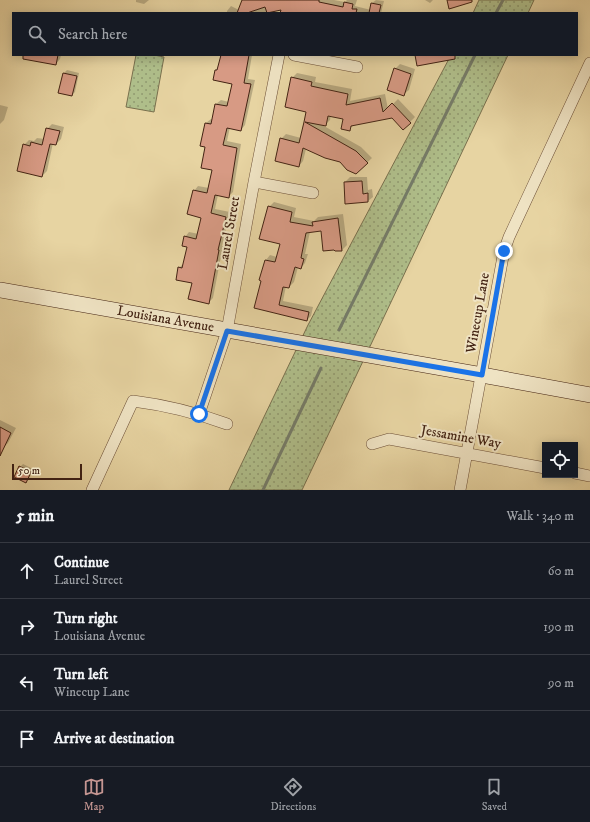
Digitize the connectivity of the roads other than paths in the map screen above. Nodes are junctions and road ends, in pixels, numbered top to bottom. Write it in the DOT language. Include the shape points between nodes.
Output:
graph roads {
  1 [pos="279,56"];
  2 [pos="300,56"];
  3 [pos="590,62"];
  4 [pos="357,66"];
  5 [pos="254,182"];
  6 [pos="314,193"];
  7 [pos="0,290"];
  8 [pos="227,331"];
  9 [pos="482,375"];
  10 [pos="590,396"];
  11 [pos="199,414"];
  12 [pos="227,424"];
  13 [pos="372,444"];
  14 [pos="467,453"];
  15 [pos="542,467"];
  16 [pos="578,474"];
  17 [pos="590,476"];
  18 [pos="92,490"];
  19 [pos="460,490"];
  1 -- 5 [label="street, Laurel Street"];
  2 -- 4 [label="street"];
  3 -- 9 [label="street, Winecup Lane" via="504,251"];
  5 -- 6 [label="street"];
  5 -- 8 [label="street, Laurel Street"];
  7 -- 8 [label="street, Louisiana Avenue"];
  8 -- 9 [label="street, Louisiana Avenue"];
  8 -- 11 [label="street, Laurel Street"];
  9 -- 10 [label="street, Louisiana Avenue"];
  9 -- 14 [label="street, Winecup Lane"];
  11 -- 12 [label="street"];
  11 -- 18 [label="street" via="133,401"];
  13 -- 14 [label="street, Jessamine Way" via="389,439"];
  14 -- 15 [label="street, Jessamine Way"];
  14 -- 19 [label="street, Winecup Lane"];
  16 -- 17 [label="street"];
}
